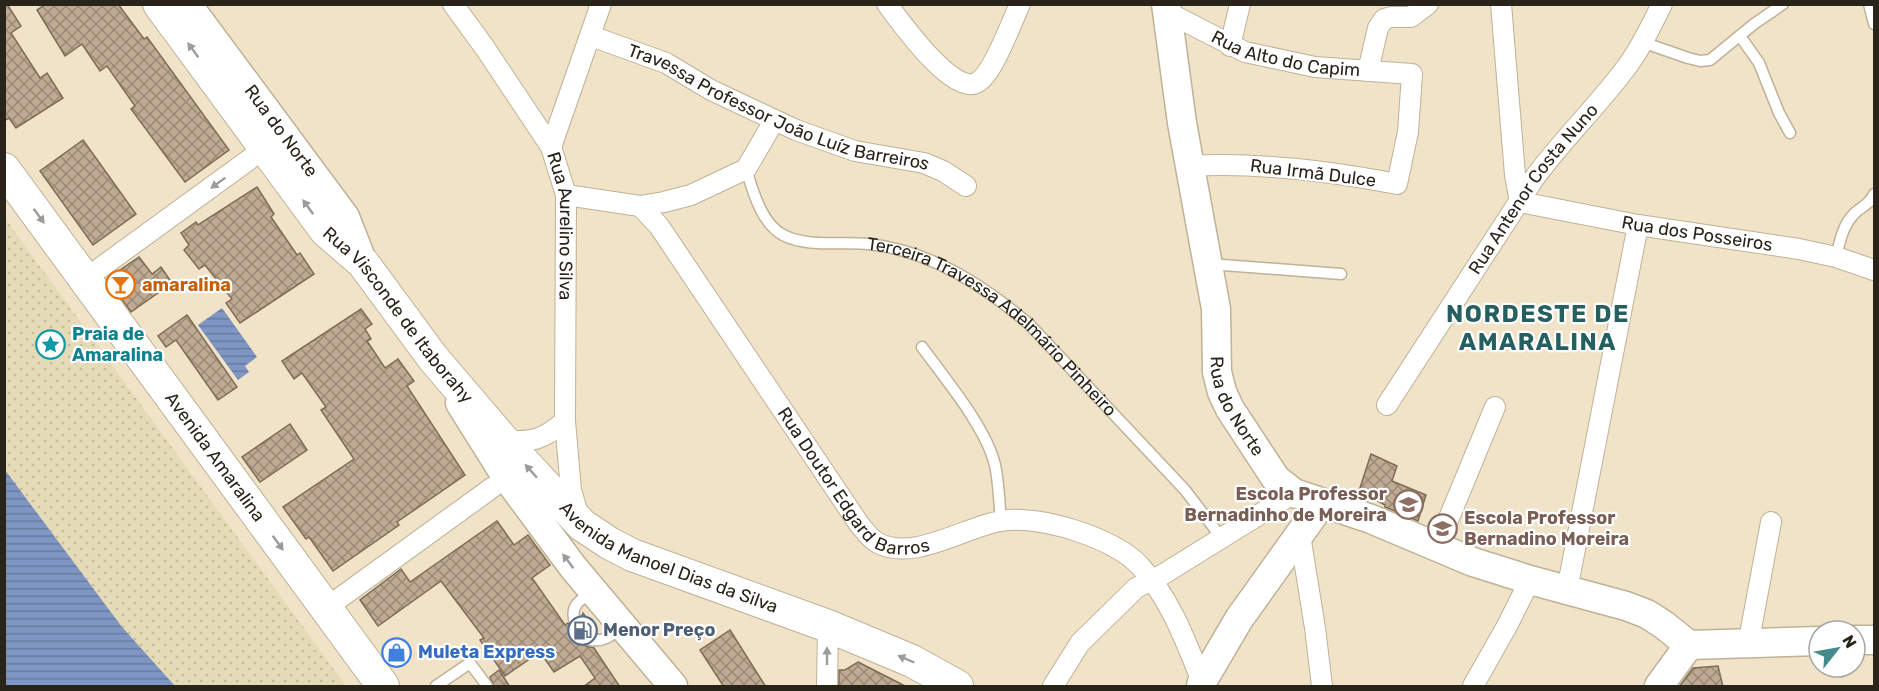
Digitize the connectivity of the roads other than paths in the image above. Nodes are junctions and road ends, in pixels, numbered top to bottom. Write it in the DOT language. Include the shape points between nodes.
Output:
graph roads {
  1 [pos="159,4"];
  2 [pos="187,4"];
  3 [pos="453,4"];
  4 [pos="601,4"];
  5 [pos="888,4"];
  6 [pos="1020,4"];
  7 [pos="1240,4"];
  8 [pos="1428,4"];
  9 [pos="1501,4"];
  10 [pos="1662,4"];
  11 [pos="1783,4"];
  12 [pos="1869,4"];
  13 [pos="1167,8"];
  14 [pos="1874,22"];
  15 [pos="591,36"];
  16 [pos="1740,36"];
  17 [pos="1642,42"];
  18 [pos="1230,46"];
  19 [pos="1368,71"];
  20 [pos="1412,74"];
  21 [pos="774,121"];
  22 [pos="1790,133"];
  23 [pos="551,147"];
  24 [pos="265,148"];
  25 [pos="1190,166"];
  26 [pos="4,169"];
  27 [pos="746,169"];
  28 [pos="966,186"];
  29 [pos="1875,194"];
  30 [pos="566,195"];
  31 [pos="1520,202"];
  32 [pos="640,206"];
  33 [pos="1638,225"];
  34 [pos="1836,257"];
  35 [pos="363,263"];
  36 [pos="1209,264"];
  37 [pos="1875,270"];
  38 [pos="1341,274"];
  39 [pos="85,279"];
  40 [pos="922,347"];
  41 [pos="433,358"];
  42 [pos="1387,405"];
  43 [pos="1495,407"];
  44 [pos="565,421"];
  45 [pos="503,440"];
  46 [pos="493,487"];
  47 [pos="1294,493"];
  48 [pos="1322,503"];
  49 [pos="1001,520"];
  50 [pos="1771,522"];
  51 [pos="582,525"];
  52 [pos="1300,535"];
  53 [pos="1221,537"];
  54 [pos="1437,547"];
  55 [pos="1151,580"];
  56 [pos="1530,580"];
  57 [pos="1567,590"];
  58 [pos="593,591"];
  59 [pos="326,608"];
  60 [pos="574,619"];
  61 [pos="828,626"];
  62 [pos="623,627"];
  63 [pos="590,640"];
  64 [pos="1807,642"];
  65 [pos="1689,645"];
  66 [pos="1748,645"];
  67 [pos="1201,684"];
  68 [pos="383,687"];
  69 [pos="436,687"];
  70 [pos="487,687"];
  71 [pos="673,687"];
  72 [pos="827,687"];
  73 [pos="957,687"];
  74 [pos="1053,687"];
  75 [pos="1322,687"];
  76 [pos="1473,687"];
  77 [pos="1659,687"];
  24 -- 1 [label="main road, Rua Visconde de Itaborahy, one-way"];
  2 -- 35 [label="street, Rua do Norte" via="345,217"];
  3 -- 23 [label="street"];
  4 -- 15 [label="street, Rua Aurelino Silva"];
  5 -- 6 [label="street" via="929,58 968,85 985,75"];
  7 -- 18 [label="street"];
  8 -- 19 [label="street" via="1412,16 1384,19 1378,28"];
  9 -- 31 [label="street"];
  10 -- 17 [label="street, Rua Antenor Costa Nuno"];
  11 -- 16 [label="lane"];
  12 -- 14 [label="lane"];
  13 -- 18 [label="street, Rua Alto do Capim"];
  13 -- 25 [label="street, Rua do Norte"];
  15 -- 21 [label="street, Travessa Professor João Luíz Barreiros" via="666,63"];
  15 -- 23 [label="street, Rua Aurelino Silva"];
  16 -- 17 [label="lane" via="1710,60 1700,61"];
  16 -- 22 [label="lane" via="1759,63"];
  17 -- 31 [label="street, Rua Antenor Costa Nuno" via="1627,67 1552,153"];
  18 -- 19 [label="street, Rua Alto do Capim" via="1279,61"];
  19 -- 20 [label="street, Rua Alto do Capim"];
  20 -- 25 [label="street, Rua Irmã Dulce" via="1408,132 1397,184 1274,167"];
  21 -- 27 [label="street"];
  21 -- 28 [label="street, Travessa Professor João Luíz Barreiros" via="855,151 924,163"];
  23 -- 30 [label="street, Rua Aurelino Silva"];
  35 -- 24 [label="main road, Rua Visconde de Itaborahy, one-way" via="326,231"];
  24 -- 39 [label="street, one-way"];
  25 -- 36 [label="street, Rua do Norte"];
  26 -- 39 [label="main road, Avenida Amaralina, one-way"];
  27 -- 32 [label="street" via="691,195"];
  27 -- 53 [label="lane, Terceira Travessa Adelmário Pinheiro" via="763,212 782,234 802,240 908,251 974,282 1002,302 1029,324 1185,490"];
  29 -- 34 [label="lane" via="1844,228"];
  30 -- 32 [label="street"];
  30 -- 44 [label="street, Rua Aurelino Silva"];
  31 -- 33 [label="street, Rua dos Posseiros"];
  31 -- 42 [label="street, Rua Antenor Costa Nuno"];
  32 -- 49 [label="street, Rua Doutor Edgard Barros" via="659,226 868,535 888,547 906,549"];
  33 -- 34 [label="street, Rua dos Posseiros"];
  33 -- 57 [label="street"];
  34 -- 37 [label="street, Rua dos Posseiros"];
  35 -- 41 [label="main road, Rua Visconde de Itaborahy"];
  36 -- 38 [label="lane"];
  36 -- 47 [label="street, Rua do Norte" via="1222,392 1263,462"];
  39 -- 59 [label="main road, Avenida Amaralina, one-way"];
  40 -- 49 [label="lane" via="989,449"];
  41 -- 45 [label="main road, Avenida Manoel Dias da Silva"];
  58 -- 41 [label="street, Rua Visconde de Itaborahy, one-way" via="507,478"];
  43 -- 54 [label="street"];
  44 -- 45 [label="street" via="539,439"];
  44 -- 51 [label="street, Rua Aurelino Silva" via="571,490"];
  51 -- 45 [label="main road, Avenida Manoel Dias da Silva, one-way"];
  46 -- 59 [label="street"];
  47 -- 48 [label="street, Rua do Norte"];
  47 -- 53 [label="street"];
  48 -- 52 [label="street"];
  48 -- 54 [label="street, Rua do Norte"];
  49 -- 55 [label="street, Rua Doutor Edgard Barros" via="1030,521 1094,537 1129,555"];
  50 -- 66 [label="street"];
  51 -- 61 [label="main road, Avenida Manoel Dias da Silva" via="650,562"];
  52 -- 67 [label="street" via="1239,619"];
  52 -- 75 [label="street"];
  53 -- 55 [label="street"];
  54 -- 56 [label="street, Rua do Norte"];
  55 -- 67 [label="street, Rua Doutor Edgard Barros" via="1173,616"];
  55 -- 74 [label="street" via="1136,588 1080,643"];
  56 -- 57 [label="street, Rua do Norte"];
  56 -- 76 [label="street"];
  57 -- 65 [label="street, Rua do Norte" via="1647,614"];
  58 -- 60 [label="lane" via="575,606"];
  58 -- 62 [label="street, Rua Visconde de Itaborahy"];
  59 -- 68 [label="main road, Avenida Amaralina"];
  72 -- 61 [label="street, one-way"];
  73 -- 61 [label="main road, Avenida Manoel Dias da Silva, one-way" via="912,661"];
  62 -- 63 [label="lane" via="599,642"];
  62 -- 71 [label="street, Rua Visconde de Itaborahy"];
  64 -- 66 [label="street"];
  65 -- 66 [label="street"];
  65 -- 77 [label="street"];
  69 -- 70 [label="lane" via="470,663"];
}
